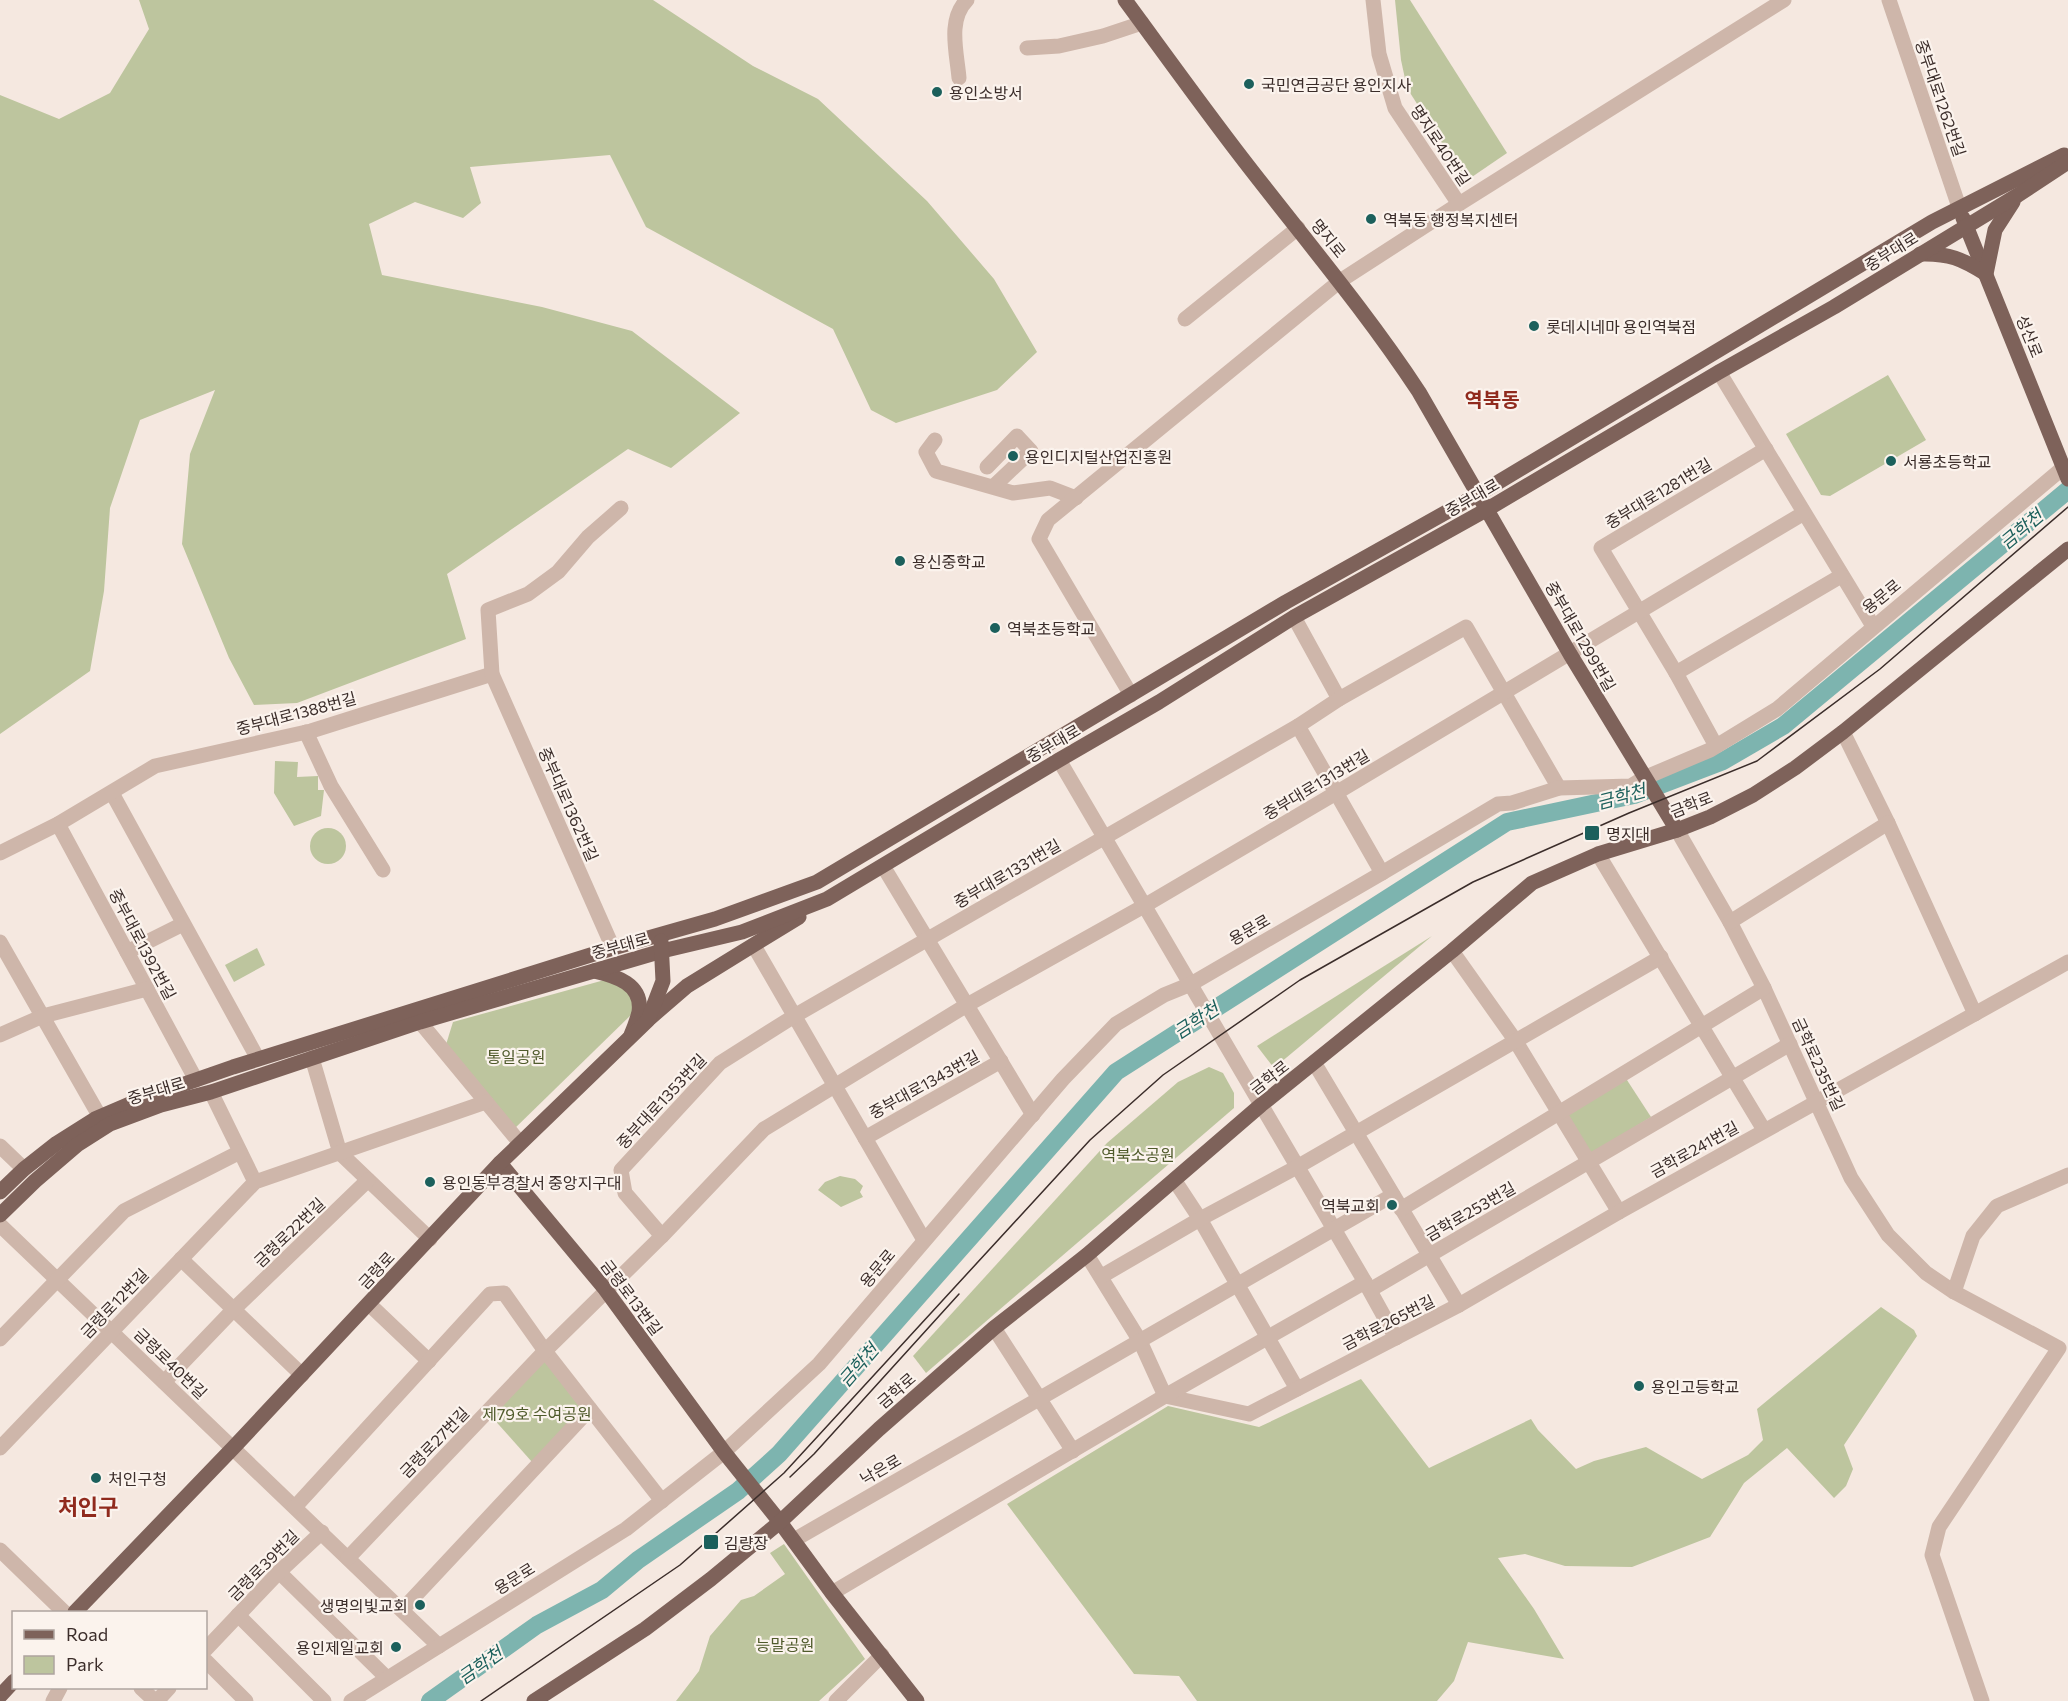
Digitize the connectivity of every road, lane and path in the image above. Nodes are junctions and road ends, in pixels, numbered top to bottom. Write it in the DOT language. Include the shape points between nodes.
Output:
graph roads {
  1 [pos="967,0"];
  2 [pos="1125,0"];
  3 [pos="1373,0"];
  4 [pos="1784,0"];
  5 [pos="1889,0"];
  6 [pos="1142,23"];
  7 [pos="1027,48"];
  8 [pos="959,78"];
  9 [pos="2068,153"];
  10 [pos="2068,162"];
  11 [pos="2018,195"];
  12 [pos="1459,204"];
  13 [pos="1959,207"];
  14 [pos="1966,225"];
  15 [pos="1298,228"];
  16 [pos="1920,254"];
  17 [pos="1986,274"];
  18 [pos="1340,281"];
  19 [pos="1185,319"];
  20 [pos="1719,372"];
  21 [pos="935,440"];
  22 [pos="1766,449"];
  23 [pos="987,466"];
  24 [pos="2066,473"];
  25 [pos="994,486"];
  26 [pos="1477,495"];
  27 [pos="1076,498"];
  28 [pos="621,508"];
  29 [pos="1486,510"];
  30 [pos="1804,513"];
  31 [pos="2068,549"];
  32 [pos="1842,576"];
  33 [pos="1640,612"];
  34 [pos="1294,617"];
  35 [pos="1873,626"];
  36 [pos="1570,654"];
  37 [pos="492,674"];
  38 [pos="1676,674"];
  39 [pos="1504,692"];
  40 [pos="1131,695"];
  41 [pos="1340,699"];
  42 [pos="1298,726"];
  43 [pos="306,732"];
  44 [pos="1843,732"];
  45 [pos="1716,746"];
  46 [pos="1059,760"];
  47 [pos="1645,779"];
  48 [pos="1559,788"];
  49 [pos="112,793"];
  50 [pos="1336,794"];
  51 [pos="1888,823"];
  52 [pos="58,824"];
  53 [pos="1673,825"];
  54 [pos="1105,837"];
  55 [pos="0,853"];
  56 [pos="1598,854"];
  57 [pos="883,866"];
  58 [pos="383,870"];
  59 [pos="1382,873"];
  60 [pos="827,899"];
  61 [pos="1144,906"];
  62 [pos="1730,922"];
  63 [pos="183,924"];
  64 [pos="659,935"];
  65 [pos="927,939"];
  66 [pos="0,942"];
  67 [pos="754,946"];
  68 [pos="613,948"];
  69 [pos="662,951"];
  70 [pos="1452,951"];
  71 [pos="127,952"];
  72 [pos="1661,957"];
  73 [pos="2068,962"];
  74 [pos="594,971"];
  75 [pos="1191,984"];
  76 [pos="1764,988"];
  77 [pos="147,989"];
  78 [pos="967,1005"];
  79 [pos="1975,1014"];
  80 [pos="43,1016"];
  81 [pos="796,1016"];
  82 [pos="648,1020"];
  83 [pos="420,1022"];
  84 [pos="1702,1026"];
  85 [pos="0,1035"];
  86 [pos="631,1037"];
  87 [pos="1515,1040"];
  88 [pos="1790,1044"];
  89 [pos="312,1058"];
  90 [pos="258,1059"];
  91 [pos="1001,1062"];
  92 [pos="1315,1064"];
  93 [pos="1733,1077"];
  94 [pos="196,1080"];
  95 [pos="836,1087"];
  96 [pos="211,1092"];
  97 [pos="1816,1101"];
  98 [pos="486,1102"];
  99 [pos="1261,1105"];
  100 [pos="1559,1113"];
  101 [pos="1033,1115"];
  102 [pos="100,1117"];
  103 [pos="1764,1130"];
  104 [pos="1354,1132"];
  105 [pos="865,1138"];
  106 [pos="520,1143"];
  107 [pos="0,1146"];
  108 [pos="240,1152"];
  109 [pos="340,1153"];
  110 [pos="1588,1162"];
  111 [pos="500,1163"];
  112 [pos="1297,1167"];
  113 [pos="24,1169"];
  114 [pos="2068,1175"];
  115 [pos="368,1180"];
  116 [pos="1175,1181"];
  117 [pos="255,1182"];
  118 [pos="0,1192"];
  119 [pos="1397,1202"];
  120 [pos="1619,1212"];
  121 [pos="0,1215"];
  122 [pos="1200,1219"];
  123 [pos="0,1226"];
  124 [pos="1334,1230"];
  125 [pos="662,1236"];
  126 [pos="430,1239"];
  127 [pos="924,1240"];
  128 [pos="1087,1256"];
  129 [pos="1429,1256"];
  130 [pos="181,1259"];
  131 [pos="1102,1276"];
  132 [pos="57,1280"];
  133 [pos="1238,1285"];
  134 [pos="1367,1286"];
  135 [pos="605,1289"];
  136 [pos="1954,1292"];
  137 [pos="369,1304"];
  138 [pos="1459,1305"];
  139 [pos="234,1309"];
  140 [pos="994,1328"];
  141 [pos="111,1332"];
  142 [pos="1268,1338"];
  143 [pos="1396,1338"];
  144 [pos="0,1339"];
  145 [pos="1140,1341"];
  146 [pos="545,1351"];
  147 [pos="429,1361"];
  148 [pos="302,1375"];
  149 [pos="164,1382"];
  150 [pos="1297,1389"];
  151 [pos="1165,1396"];
  152 [pos="1040,1398"];
  153 [pos="590,1409"];
  154 [pos="0,1448"];
  155 [pos="233,1448"];
  156 [pos="1073,1451"];
  157 [pos="726,1455"];
  158 [pos="662,1501"];
  159 [pos="295,1507"];
  160 [pos="780,1522"];
  161 [pos="322,1533"];
  162 [pos="794,1540"];
  163 [pos="0,1551"];
  164 [pos="348,1558"];
  165 [pos="279,1572"];
  166 [pos="832,1593"];
  167 [pos="402,1610"];
  168 [pos="63,1611"];
  169 [pos="76,1611"];
  170 [pos="238,1615"];
  171 [pos="439,1646"];
  172 [pos="207,1648"];
  173 [pos="882,1655"];
  174 [pos="207,1662"];
  175 [pos="387,1678"];
  176 [pos="12,1683"];
  177 [pos="142,1689"];
  178 [pos="168,1689"];
  179 [pos="0,1696"];
  180 [pos="156,1701"];
  181 [pos="246,1701"];
  182 [pos="324,1701"];
  183 [pos="351,1701"];
  184 [pos="534,1701"];
  185 [pos="836,1701"];
  186 [pos="918,1701"];
  187 [pos="1982,1701"];
  1 -- 8 [label="street" via="956,18 954,31"];
  2 -- 6 [label="main road, 명지로"];
  3 -- 12 [label="street, 명지로40번길" via="1379,54 1395,108"];
  4 -- 12 [label="street"];
  5 -- 13 [label="street, 중부대로1262번길"];
  6 -- 7 [label="street" via="1059,46"];
  6 -- 15 [label="main road, 명지로"];
  9 -- 13 [label="main road, 중부대로"];
  10 -- 11 [label="main road, 중부대로"];
  11 -- 14 [label="main road, 중부대로"];
  11 -- 17 [label="main road" via="1995,230"];
  12 -- 18 [label="street"];
  13 -- 14 [label="main road, 성산로"];
  13 -- 26 [label="main road, 중부대로"];
  14 -- 16 [label="main road, 중부대로"];
  14 -- 17 [label="main road, 성산로"];
  15 -- 18 [label="main road, 명지로"];
  15 -- 19 [label="street"];
  16 -- 17 [label="main road" via="1954,256"];
  16 -- 20 [label="main road, 중부대로"];
  17 -- 24 [label="main road, 성산로"];
  18 -- 26 [label="main road, 명지로" via="1419,392"];
  18 -- 27 [label="street"];
  20 -- 22 [label="street"];
  20 -- 29 [label="main road, 중부대로"];
  21 -- 25 [label="street" via="926,452 936,471"];
  22 -- 30 [label="street"];
  22 -- 33 [label="street, 중부대로1281번길" via="1601,548"];
  23 -- 25 [label="street" via="1020,431 1031,451"];
  24 -- 35 [label="street, 용문로"];
  25 -- 27 [label="street" via="1013,493 1050,488"];
  26 -- 29 [label="main road, 명지로"];
  26 -- 40 [label="main road, 중부대로"];
  27 -- 40 [label="street" via="1048,520 1039,538"];
  28 -- 37 [label="street" via="588,537 558,572 528,594 488,610"];
  29 -- 34 [label="main road, 중부대로"];
  29 -- 36 [label="main road, 중부대로1299번길"];
  30 -- 32 [label="street"];
  30 -- 33 [label="street"];
  31 -- 44 [label="main road, 금학로"];
  32 -- 35 [label="street"];
  32 -- 38 [label="street"];
  33 -- 36 [label="street"];
  33 -- 38 [label="street"];
  34 -- 41 [label="street"];
  34 -- 46 [label="main road, 중부대로"];
  35 -- 45 [label="street, 용문로" via="1777,709"];
  36 -- 39 [label="street, 중부대로1313번길"];
  36 -- 47 [label="main road, 중부대로1299번길"];
  37 -- 43 [label="street, 중부대로1388번길"];
  37 -- 68 [label="street, 중부대로1362번길"];
  38 -- 45 [label="street"];
  39 -- 41 [label="street" via="1466,627"];
  39 -- 48 [label="street"];
  39 -- 50 [label="street, 중부대로1313번길"];
  40 -- 64 [label="main road, 중부대로" via="817,882 715,920"];
  41 -- 42 [label="street"];
  42 -- 50 [label="street"];
  42 -- 54 [label="street"];
  43 -- 49 [label="street, 중부대로1388번길" via="155,766"];
  43 -- 58 [label="street" via="331,786"];
  44 -- 51 [label="street"];
  44 -- 53 [label="main road, 금학로" via="1753,795 1710,817"];
  45 -- 47 [label="street, 용문로"];
  46 -- 54 [label="street"];
  46 -- 57 [label="main road, 중부대로"];
  47 -- 48 [label="street, 용문로" via="1631,786"];
  47 -- 53 [label="main road, 중부대로1299번길"];
  48 -- 59 [label="street, 용문로" via="1498,804"];
  49 -- 52 [label="street, 중부대로1388번길"];
  49 -- 63 [label="street"];
  50 -- 59 [label="street"];
  50 -- 61 [label="street, 중부대로1313번길"];
  51 -- 62 [label="street"];
  51 -- 79 [label="street"];
  52 -- 55 [label="street, 중부대로1388번길"];
  52 -- 71 [label="street, 중부대로1392번길"];
  53 -- 56 [label="main road, 금학로"];
  53 -- 62 [label="street, 금학로235번길"];
  54 -- 61 [label="street"];
  54 -- 65 [label="street, 중부대로1331번길"];
  56 -- 70 [label="main road, 금학로" via="1532,883"];
  56 -- 72 [label="street, 금학로241번길"];
  57 -- 60 [label="main road, 중부대로"];
  57 -- 65 [label="street, 중부대로1343번길"];
  59 -- 75 [label="street, 용문로"];
  60 -- 67 [label="main road"];
  60 -- 69 [label="main road, 중부대로" via="742,932"];
  61 -- 75 [label="street"];
  61 -- 78 [label="street"];
  62 -- 76 [label="street, 금학로235번길"];
  63 -- 71 [label="street"];
  63 -- 90 [label="street"];
  64 -- 68 [label="main road, 중부대로"];
  64 -- 69 [label="main road, 금령로"];
  65 -- 78 [label="street, 중부대로1343번길"];
  65 -- 81 [label="street"];
  66 -- 80 [label="street"];
  67 -- 81 [label="street"];
  67 -- 82 [label="main road" via="687,986"];
  68 -- 90 [label="main road, 중부대로"];
  69 -- 74 [label="main road, 중부대로"];
  69 -- 82 [label="main road, 금령로" via="663,981"];
  70 -- 87 [label="street"];
  70 -- 92 [label="main road, 금학로"];
  71 -- 77 [label="street, 중부대로1392번길"];
  72 -- 84 [label="street, 금학로241번길"];
  72 -- 87 [label="street"];
  73 -- 79 [label="street"];
  74 -- 83 [label="main road, 중부대로"];
  74 -- 86 [label="main road" via="620,977 635,991 639,1010"];
  75 -- 99 [label="street"];
  75 -- 101 [label="street, 용문로" via="1116,1024"];
  76 -- 84 [label="street"];
  76 -- 88 [label="street, 금학로235번길"];
  77 -- 80 [label="street"];
  77 -- 94 [label="street, 중부대로1392번길"];
  78 -- 91 [label="street, 중부대로1343번길"];
  78 -- 95 [label="street"];
  79 -- 97 [label="street"];
  80 -- 85 [label="street"];
  80 -- 102 [label="street"];
  81 -- 95 [label="street"];
  81 -- 125 [label="street, 중부대로1353번길" via="720,1063 621,1170 625,1193"];
  82 -- 86 [label="main road, 금령로"];
  83 -- 89 [label="main road, 중부대로"];
  83 -- 98 [label="street"];
  84 -- 93 [label="street, 금학로241번길"];
  84 -- 100 [label="street"];
  86 -- 106 [label="main road, 금령로"];
  87 -- 100 [label="street"];
  87 -- 104 [label="street"];
  88 -- 93 [label="street"];
  88 -- 97 [label="street, 금학로235번길"];
  89 -- 96 [label="main road, 중부대로"];
  89 -- 109 [label="street"];
  90 -- 94 [label="main road, 중부대로"];
  91 -- 101 [label="street, 중부대로1343번길"];
  91 -- 105 [label="street, 중부대로1343번길"];
  92 -- 99 [label="main road, 금학로"];
  92 -- 104 [label="street, 금학로265번길"];
  93 -- 103 [label="street, 금학로241번길"];
  93 -- 110 [label="street"];
  94 -- 102 [label="main road, 중부대로"];
  95 -- 105 [label="street"];
  95 -- 125 [label="street" via="764,1129"];
  96 -- 108 [label="street"];
  96 -- 121 [label="main road, 중부대로" via="110,1124 76,1145"];
  97 -- 103 [label="street"];
  97 -- 136 [label="street, 금학로235번길" via="1851,1179 1888,1235 1926,1273"];
  98 -- 106 [label="street"];
  98 -- 109 [label="street, 금령로12번길"];
  99 -- 112 [label="street"];
  99 -- 116 [label="main road, 금학로"];
  100 -- 110 [label="street"];
  100 -- 119 [label="street" via="1480,1161"];
  101 -- 127 [label="street, 용문로"];
  102 -- 113 [label="main road, 중부대로"];
  103 -- 120 [label="street, 금학로241번길"];
  104 -- 112 [label="street"];
  104 -- 119 [label="street, 금학로265번길"];
  105 -- 127 [label="street"];
  106 -- 111 [label="main road, 금령로"];
  107 -- 113 [label="street"];
  108 -- 117 [label="street"];
  108 -- 132 [label="street" via="124,1211"];
  109 -- 115 [label="street"];
  109 -- 117 [label="street, 금령로12번길"];
  110 -- 120 [label="street"];
  110 -- 129 [label="street, 금학로253번길"];
  111 -- 126 [label="main road, 금령로"];
  111 -- 135 [label="main road, 금령로13번길"];
  112 -- 122 [label="street"];
  112 -- 124 [label="street"];
  113 -- 118 [label="main road, 중부대로"];
  114 -- 136 [label="street" via="1997,1206 1974,1236"];
  115 -- 126 [label="street"];
  115 -- 139 [label="street, 금령로22번길"];
  116 -- 122 [label="street"];
  116 -- 128 [label="main road, 금학로"];
  117 -- 130 [label="street, 금령로12번길"];
  119 -- 124 [label="street, 낙은로"];
  119 -- 129 [label="street, 금학로265번길"];
  120 -- 138 [label="street"];
  122 -- 131 [label="street"];
  122 -- 133 [label="street"];
  123 -- 132 [label="street, 금령로40번길"];
  124 -- 133 [label="street, 낙은로"];
  124 -- 134 [label="street"];
  125 -- 135 [label="street"];
  126 -- 137 [label="main road, 금령로"];
  127 -- 157 [label="street, 용문로" via="819,1364"];
  128 -- 131 [label="street"];
  128 -- 140 [label="main road, 금학로"];
  129 -- 134 [label="street, 금학로253번길"];
  129 -- 138 [label="street, 금학로265번길"];
  130 -- 139 [label="street"];
  130 -- 141 [label="street, 금령로12번길"];
  131 -- 145 [label="street"];
  132 -- 141 [label="street, 금령로40번길"];
  132 -- 144 [label="street"];
  133 -- 142 [label="street"];
  133 -- 145 [label="street, 낙은로"];
  134 -- 142 [label="street, 금학로253번길"];
  134 -- 143 [label="street"];
  135 -- 146 [label="street, 금령로27번길"];
  135 -- 157 [label="main road, 금령로13번길"];
  136 -- 187 [label="street, 금학로235번길" via="2059,1348 1939,1527 1932,1555"];
  137 -- 147 [label="street"];
  137 -- 148 [label="main road, 금령로"];
  138 -- 143 [label="street, 금학로265번길"];
  139 -- 148 [label="street"];
  139 -- 149 [label="street, 금령로22번길"];
  140 -- 152 [label="street"];
  140 -- 160 [label="main road, 금학로"];
  141 -- 149 [label="street, 금령로40번길"];
  141 -- 154 [label="street, 금령로12번길"];
  142 -- 150 [label="street"];
  142 -- 151 [label="street, 금학로253번길"];
  143 -- 150 [label="street, 금학로265번길"];
  145 -- 151 [label="street"];
  145 -- 152 [label="street, 낙은로"];
  146 -- 147 [label="street" via="504,1293 490,1294"];
  146 -- 153 [label="street"];
  146 -- 164 [label="street, 금령로27번길"];
  147 -- 159 [label="street"];
  148 -- 155 [label="main road, 금령로"];
  149 -- 155 [label="street, 금령로40번길"];
  150 -- 151 [label="street, 금학로265번길" via="1249,1414"];
  151 -- 156 [label="street, 금학로253번길"];
  152 -- 156 [label="street"];
  152 -- 162 [label="street, 낙은로"];
  153 -- 158 [label="street"];
  153 -- 167 [label="street"];
  155 -- 159 [label="street, 금령로39번길"];
  155 -- 169 [label="main road, 금령로"];
  156 -- 166 [label="street, 금학로253번길"];
  157 -- 158 [label="street, 용문로"];
  157 -- 160 [label="main road, 금령로13번길"];
  158 -- 171 [label="street, 용문로" via="626,1529"];
  159 -- 161 [label="street, 금령로39번길"];
  160 -- 162 [label="main road"];
  160 -- 184 [label="main road, 금학로" via="645,1629"];
  161 -- 164 [label="street, 금령로39번길"];
  161 -- 165 [label="street, 금령로39번길"];
  162 -- 166 [label="main road"];
  163 -- 168 [label="street"];
  164 -- 167 [label="street, 금령로39번길"];
  165 -- 170 [label="street, 금령로39번길"];
  165 -- 175 [label="street"];
  166 -- 173 [label="main road"];
  167 -- 171 [label="street, 금령로39번길"];
  170 -- 172 [label="street, 금령로39번길"];
  170 -- 182 [label="street"];
  171 -- 175 [label="street, 용문로"];
  173 -- 185 [label="street"];
  173 -- 186 [label="main road"];
  174 -- 181 [label="street"];
  175 -- 183 [label="street, 용문로"];
  176 -- 179 [label="main road"];
  177 -- 180 [label="street"];
  178 -- 180 [label="street"];
}
